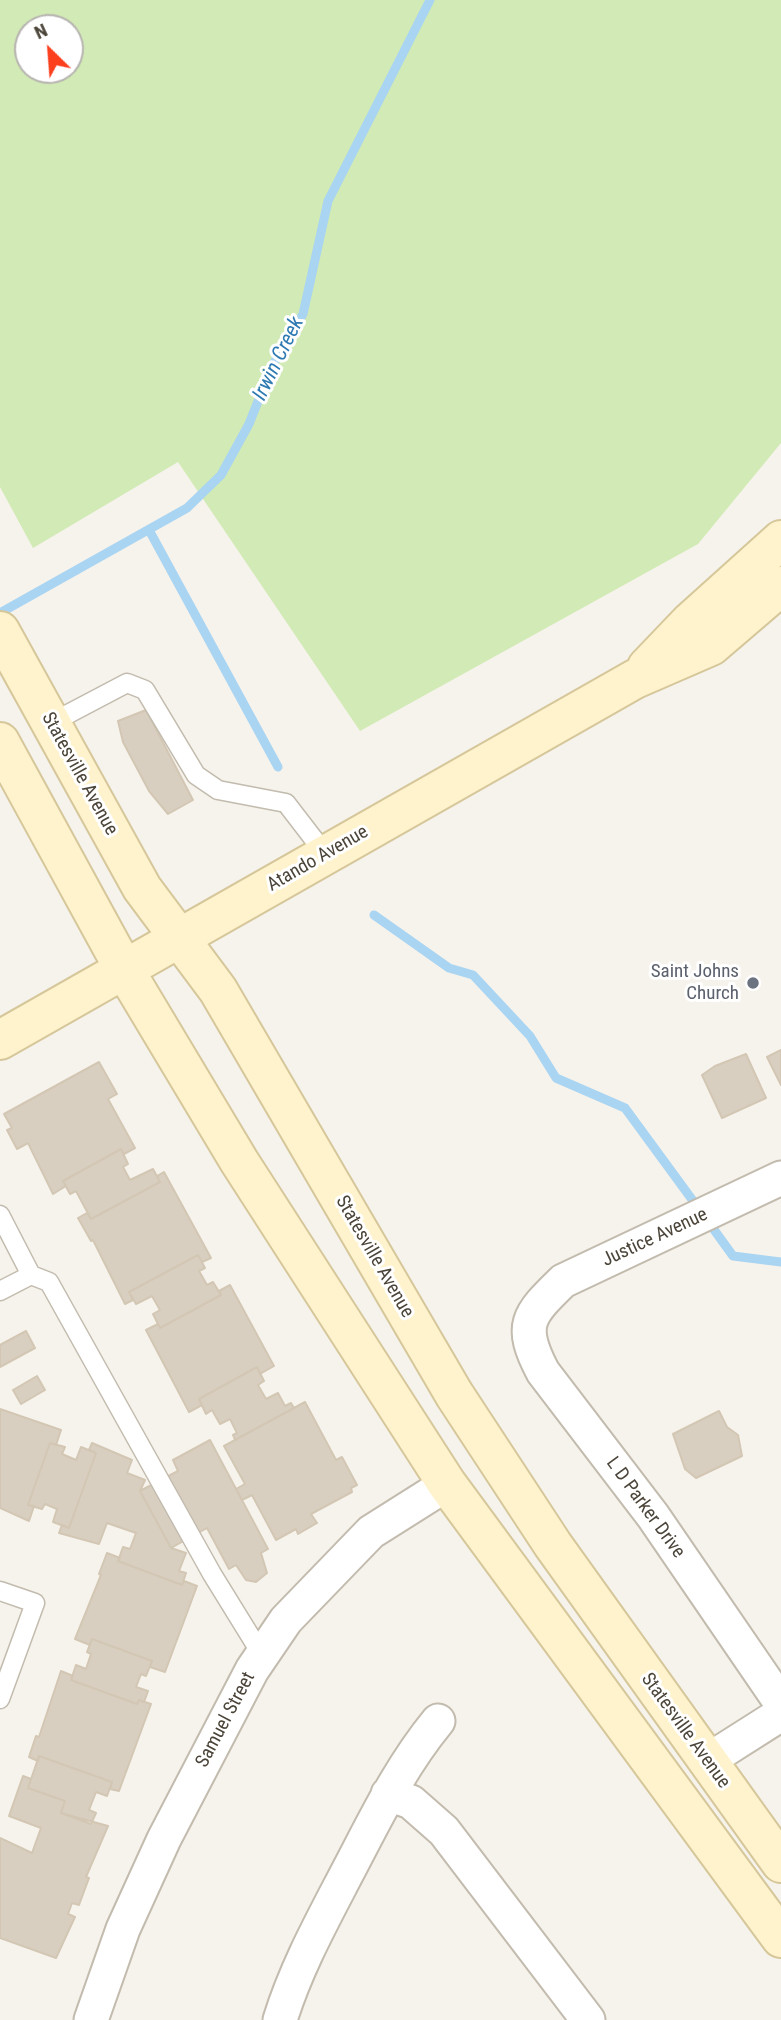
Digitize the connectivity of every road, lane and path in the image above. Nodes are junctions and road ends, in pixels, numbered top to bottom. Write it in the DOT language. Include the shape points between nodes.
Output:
graph roads {
  1 [pos="781,540"];
  2 [pos="781,586"];
  3 [pos="0,631"];
  4 [pos="635,678"];
  5 [pos="51,723"];
  6 [pos="0,742"];
  7 [pos="326,855"];
  8 [pos="179,938"];
  9 [pos="124,970"];
  10 [pos="0,1040"];
  11 [pos="781,1178"];
  12 [pos="0,1215"];
  13 [pos="31,1275"];
  14 [pos="0,1291"];
  15 [pos="535,1308"];
  16 [pos="447,1484"];
  17 [pos="0,1591"];
  18 [pos="262,1655"];
  19 [pos="0,1699"];
  20 [pos="781,1703"];
  21 [pos="781,1714"];
  22 [pos="438,1721"];
  23 [pos="706,1761"];
  24 [pos="388,1794"];
  25 [pos="781,1863"];
  26 [pos="781,1938"];
  27 [pos="91,2020"];
  28 [pos="280,2020"];
  29 [pos="588,2020"];
  1 -- 4 [label="main road, Atando Avenue"];
  2 -- 4 [label="main road, Atando Avenue" via="711,646"];
  3 -- 5 [label="main road, Statesville Avenue"];
  4 -- 7 [label="main road, Atando Avenue"];
  5 -- 7 [label="lane" via="127,683 145,690 196,775 218,790 286,803"];
  5 -- 8 [label="main road, Statesville Avenue" via="142,888"];
  6 -- 9 [label="main road"];
  7 -- 8 [label="main road, Atando Avenue"];
  8 -- 9 [label="main road, Atando Avenue"];
  8 -- 23 [label="main road, Statesville Avenue" via="218,990 454,1394 553,1545"];
  9 -- 10 [label="main road, Atando Avenue"];
  9 -- 16 [label="main road" via="239,1161"];
  11 -- 15 [label="street, Justice Avenue" via="563,1281"];
  12 -- 13 [label="lane"];
  13 -- 14 [label="lane"];
  13 -- 18 [label="lane" via="49,1282"];
  15 -- 20 [label="street, L D Parker Drive" via="528,1329 530,1347 543,1371 653,1516"];
  16 -- 18 [label="street, Samuel Street" via="371,1532 286,1620"];
  16 -- 26 [label="main road"];
  17 -- 19 [label="lane" via="35,1604"];
  18 -- 27 [label="street, Samuel Street" via="164,1839 123,1929"];
  21 -- 23 [label="street"];
  22 -- 24 [label="street" via="411,1754"];
  23 -- 25 [label="main road, Statesville Avenue"];
  24 -- 28 [label="street" via="305,1954"];
  24 -- 29 [label="street" via="411,1802 444,1831"];
}
